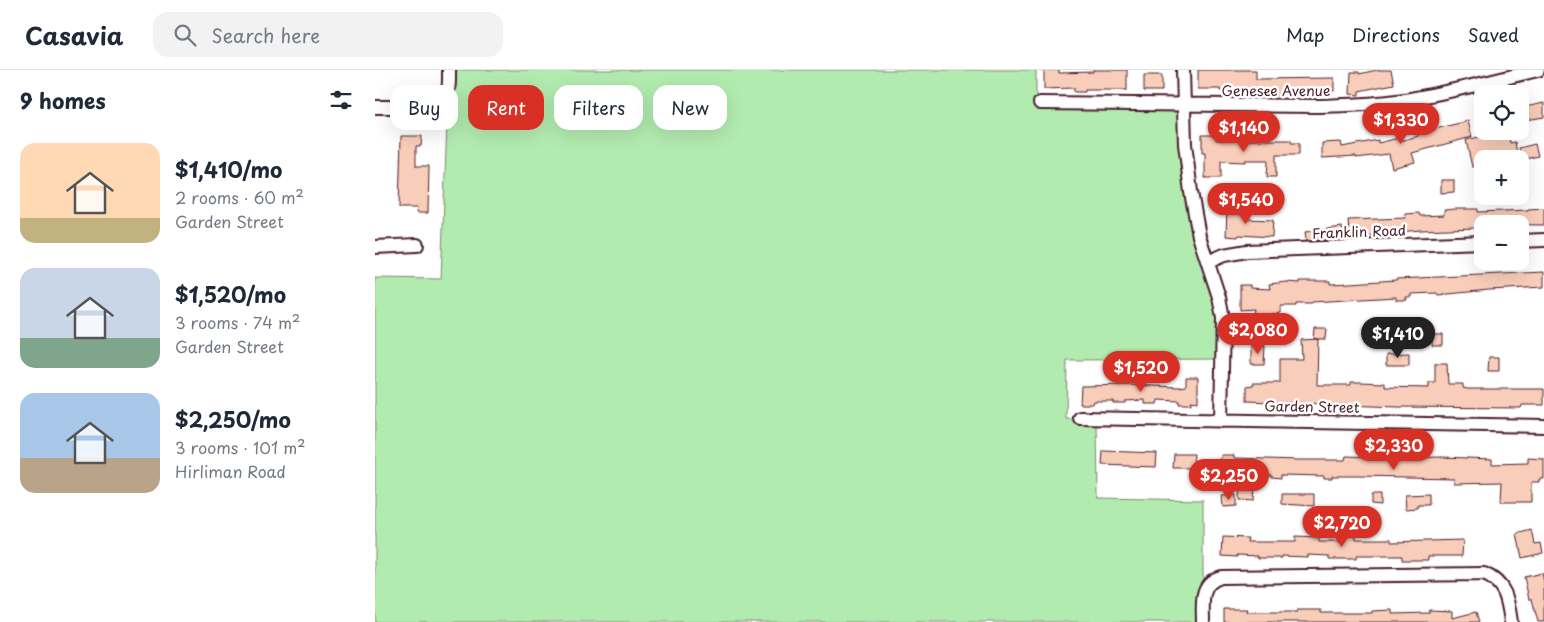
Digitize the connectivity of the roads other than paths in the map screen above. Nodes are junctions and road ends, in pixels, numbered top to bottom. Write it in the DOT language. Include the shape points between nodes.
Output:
graph roads {
  1 [pos="449,70"];
  2 [pos="1183,70"];
  3 [pos="1539,70"];
  4 [pos="1040,103"];
  5 [pos="1183,105"];
  6 [pos="375,107"];
  7 [pos="1544,240"];
  8 [pos="1529,241"];
  9 [pos="1474,242"];
  10 [pos="417,245"];
  11 [pos="375,247"];
  12 [pos="1208,262"];
  13 [pos="1079,418"];
  14 [pos="1221,421"];
  15 [pos="1544,426"];
  16 [pos="1203,622"];
  17 [pos="1511,622"];
  1 -- 6 [label="street" via="448,93 440,104 433,107"];
  2 -- 5 [label="street"];
  3 -- 5 [label="street, Genesee Avenue" via="1437,94 1386,102 1317,106"];
  4 -- 5 [label="street, Genesee Avenue"];
  5 -- 12 [label="street" via="1191,192 1199,236"];
  7 -- 8 [label="street"];
  9 -- 12 [label="street, Franklin Road" via="1247,251 1223,255"];
  10 -- 11 [label="street"];
  12 -- 14 [label="street" via="1223,318"];
  13 -- 14 [label="street, Garden Street"];
  14 -- 15 [label="street, Garden Street"];
  16 -- 17 [label="street" via="1206,585 1221,577 1485,574 1493,577 1504,591"];
}
